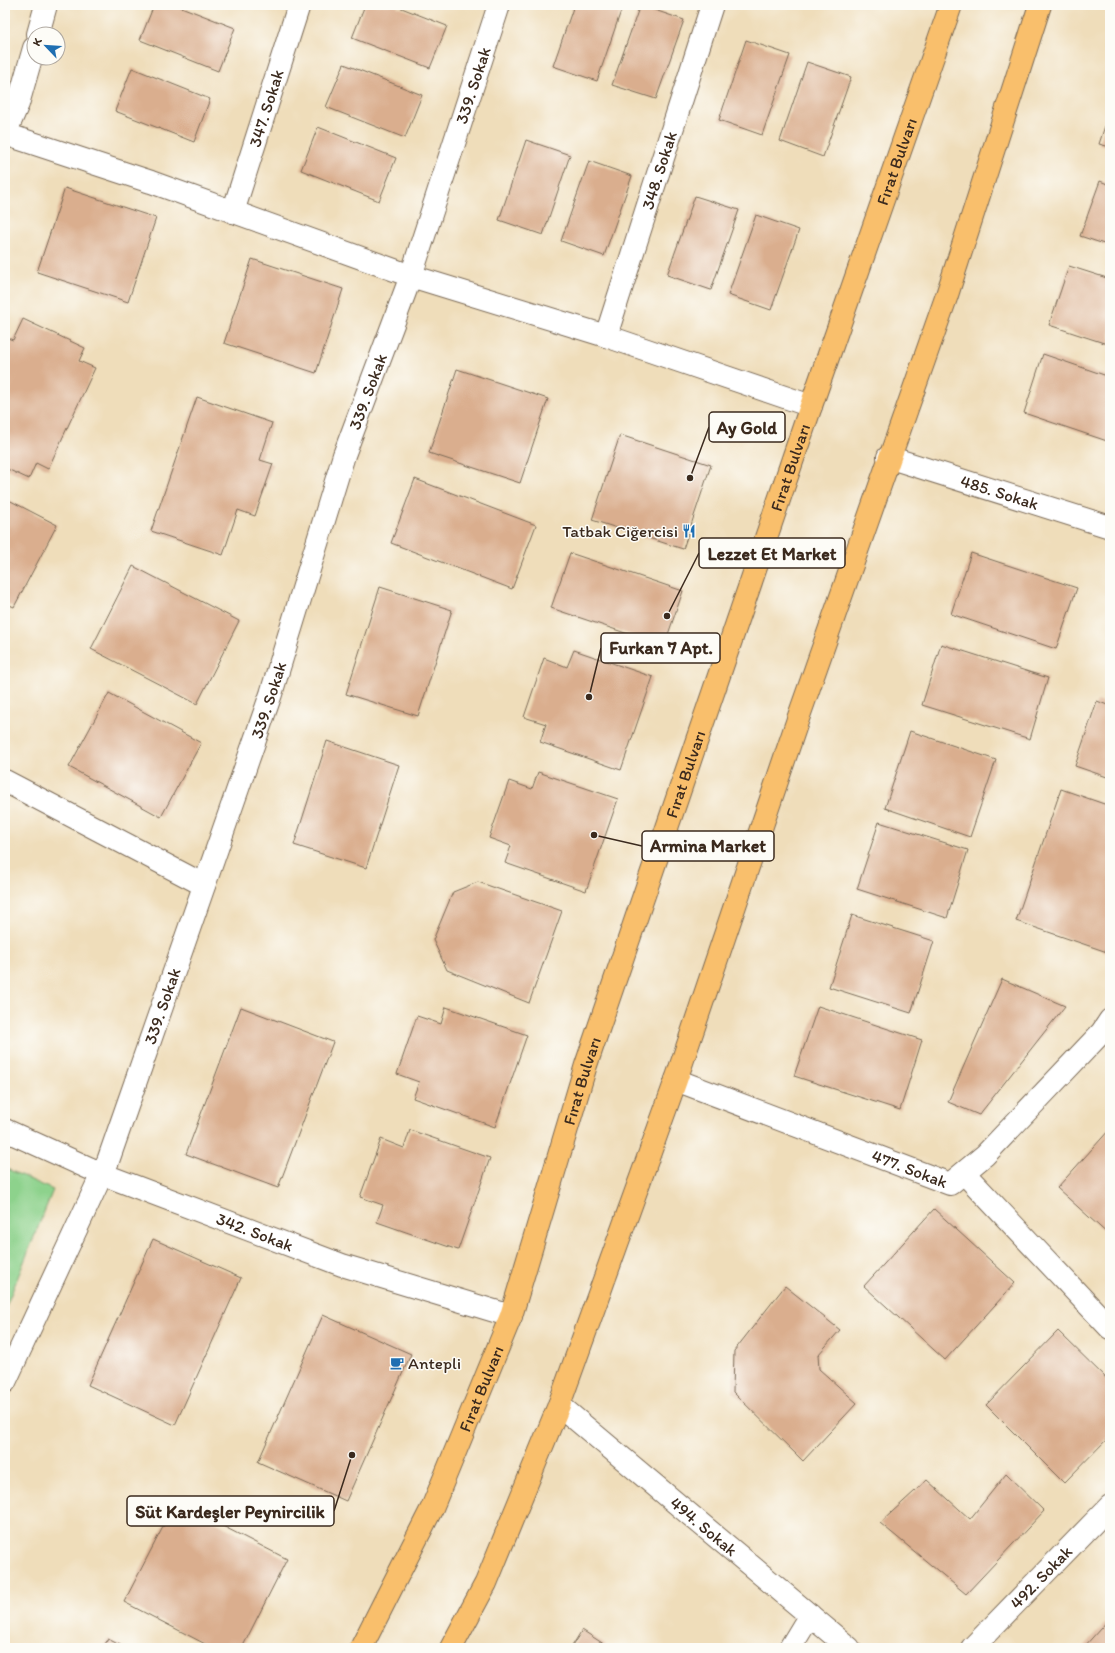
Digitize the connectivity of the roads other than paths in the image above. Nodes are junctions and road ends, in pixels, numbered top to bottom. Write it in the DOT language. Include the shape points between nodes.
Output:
graph roads {
  1 [pos="46,5"];
  2 [pos="299,5"];
  3 [pos="499,5"];
  4 [pos="712,5"];
  5 [pos="951,5"];
  6 [pos="1040,5"];
  7 [pos="40,26"];
  8 [pos="29,66"];
  9 [pos="5,134"];
  10 [pos="233,212"];
  11 [pos="412,276"];
  12 [pos="606,336"];
  13 [pos="811,406"];
  14 [pos="888,457"];
  15 [pos="1110,527"];
  16 [pos="5,781"];
  17 [pos="204,885"];
  18 [pos="1110,1020"];
  19 [pos="676,1080"];
  20 [pos="5,1130"];
  21 [pos="964,1173"];
  22 [pos="102,1174"];
  23 [pos="511,1316"];
  24 [pos="1110,1328"];
  25 [pos="11,1352"];
  26 [pos="5,1382"];
  27 [pos="559,1405"];
  28 [pos="1110,1506"];
  29 [pos="810,1615"];
  30 [pos="361,1648"];
  31 [pos="450,1648"];
  32 [pos="790,1648"];
  33 [pos="849,1648"];
  34 [pos="972,1648"];
  1 -- 7 [label="street"];
  2 -- 10 [label="street, 347. Sokak"];
  3 -- 11 [label="street, 339. Sokak"];
  4 -- 12 [label="street, 348. Sokak"];
  5 -- 13 [label="main road, Fırat Bulvarı"];
  6 -- 14 [label="main road" via="947,295"];
  8 -- 9 [label="street" via="18,104"];
  9 -- 10 [label="street"];
  10 -- 11 [label="street"];
  11 -- 12 [label="street"];
  11 -- 17 [label="street, 339. Sokak" via="344,455 271,694"];
  12 -- 13 [label="street"];
  13 -- 23 [label="main road, Fırat Bulvarı" via="586,1065"];
  14 -- 15 [label="street, 485. Sokak"];
  14 -- 19 [label="main road"];
  16 -- 17 [label="street"];
  17 -- 22 [label="street, 339. Sokak"];
  18 -- 21 [label="street, 477. Sokak" via="1102,1032 991,1149"];
  19 -- 21 [label="street, 477. Sokak" via="950,1184"];
  19 -- 27 [label="main road"];
  20 -- 22 [label="street, 342. Sokak"];
  21 -- 24 [label="street"];
  22 -- 23 [label="street, 342. Sokak" via="342,1265"];
  22 -- 25 [label="street, 339. Sokak"];
  23 -- 30 [label="main road, Fırat Bulvarı" via="432,1508"];
  25 -- 26 [label="street, 339. Sokak"];
  27 -- 29 [label="street, 494. Sokak"];
  27 -- 31 [label="main road" via="486,1583"];
  28 -- 34 [label="street, 492. Sokak"];
  29 -- 32 [label="street"];
  29 -- 33 [label="street, 494. Sokak"];
}
